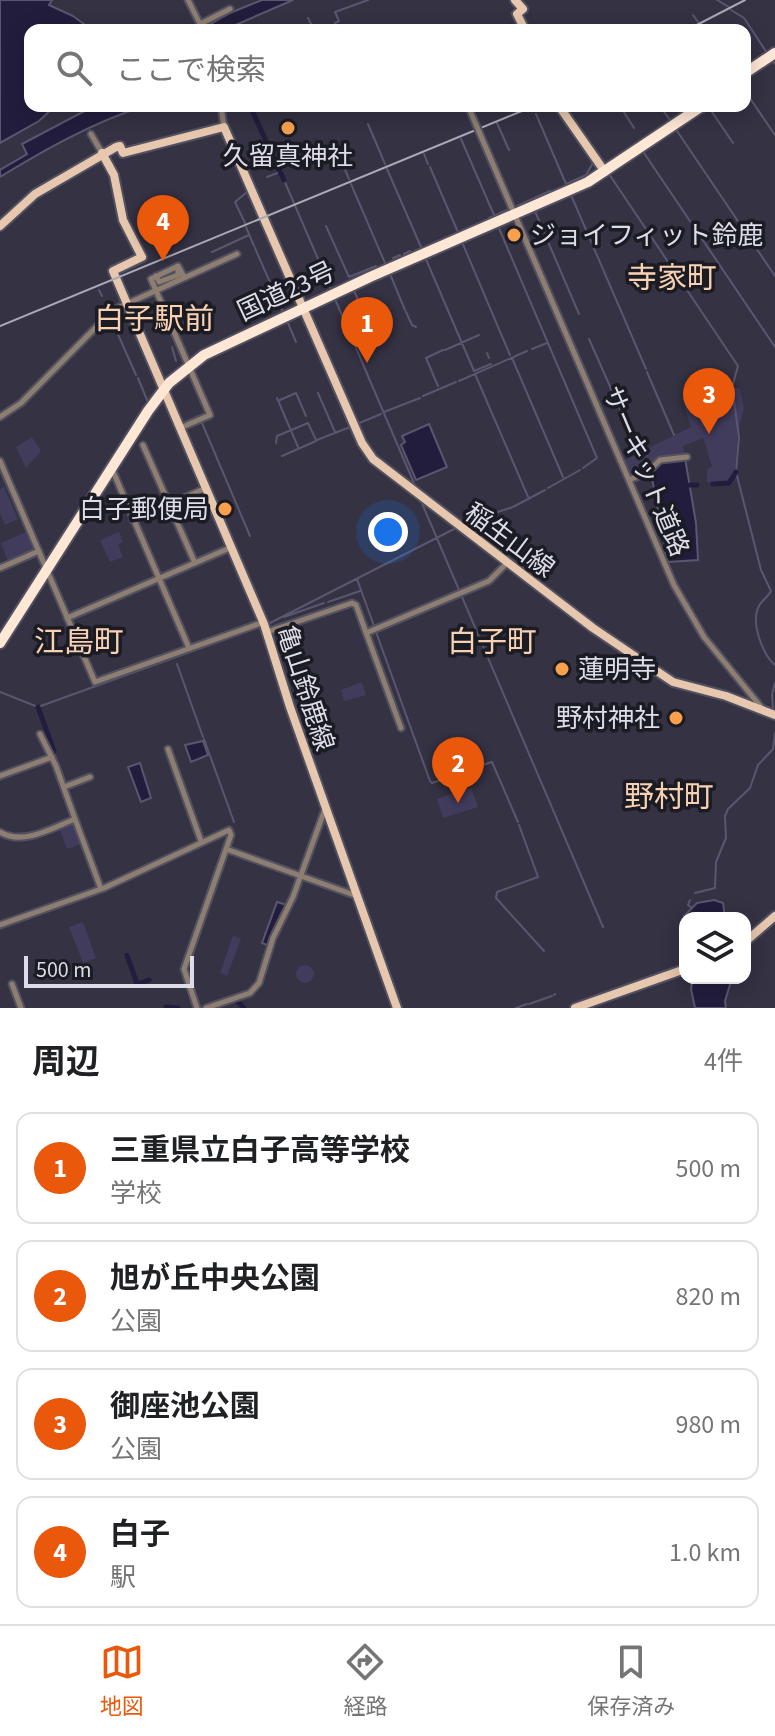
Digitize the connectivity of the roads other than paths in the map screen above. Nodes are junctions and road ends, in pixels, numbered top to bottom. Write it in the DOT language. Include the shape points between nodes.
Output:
graph roads {
  1 [pos="188,0"];
  2 [pos="515,0"];
  3 [pos="230,9"];
  4 [pos="200,24"];
  5 [pos="206,24"];
  6 [pos="523,24"];
  7 [pos="775,54"];
  8 [pos="751,71"];
  9 [pos="222,112"];
  10 [pos="471,112"];
  11 [pos="563,112"];
  12 [pos="690,112"];
  13 [pos="224,127"];
  14 [pos="91,134"];
  15 [pos="102,153"];
  16 [pos="604,171"];
  17 [pos="514,213"];
  18 [pos="0,226"];
  19 [pos="237,254"];
  20 [pos="184,277"];
  21 [pos="155,289"];
  22 [pos="126,302"];
  23 [pos="302,307"];
  24 [pos="188,364"];
  25 [pos="163,388"];
  26 [pos="0,417"];
  27 [pos="180,428"];
  28 [pos="143,445"];
  29 [pos="687,457"];
  30 [pos="0,461"];
  31 [pos="110,466"];
  32 [pos="629,480"];
  33 [pos="206,488"];
  34 [pos="169,504"];
  35 [pos="133,520"];
  36 [pos="232,547"];
  37 [pos="39,551"];
  38 [pos="195,563"];
  39 [pos="507,563"];
  40 [pos="0,568"];
  41 [pos="46,568"];
  42 [pos="159,578"];
  43 [pos="67,618"];
  44 [pos="264,622"];
  45 [pos="267,632"];
  46 [pos="366,633"];
  47 [pos="0,636"];
  48 [pos="0,643"];
  49 [pos="189,648"];
  50 [pos="772,717"];
  51 [pos="401,728"];
  52 [pos="40,734"];
  53 [pos="168,749"];
  54 [pos="52,757"];
  55 [pos="0,776"];
  56 [pos="90,777"];
  57 [pos="64,787"];
  58 [pos="326,808"];
  59 [pos="75,819"];
  60 [pos="0,832"];
  61 [pos="201,841"];
  62 [pos="226,849"];
  63 [pos="301,876"];
  64 [pos="101,889"];
  65 [pos="357,896"];
  66 [pos="775,916"];
  67 [pos="0,925"];
  68 [pos="751,937"];
  69 [pos="679,971"];
  70 [pos="12,984"];
  71 [pos="21,1008"];
  72 [pos="197,1008"];
  73 [pos="206,1008"];
  74 [pos="397,1008"];
  75 [pos="575,1008"];
  1 -- 4 [label="street"];
  2 -- 6 [label="main road"];
  3 -- 5 [label="street"];
  7 -- 8 [label="highway"];
  9 -- 13 [label="street"];
  10 -- 17 [label="street, サーキット道路, bridge"];
  11 -- 16 [label="main road"];
  12 -- 16 [label="highway, 国道23号"];
  13 -- 15 [label="main road" via="123,153 120,146"];
  13 -- 23 [label="main road, 稲生山線"];
  14 -- 15 [label="street"];
  15 -- 18 [label="main road" via="35,194"];
  15 -- 22 [label="main road, 亀山鈴鹿線" via="114,175 123,220 142,257 113,271"];
  16 -- 17 [label="highway, 国道23号"];
  17 -- 23 [label="highway, 国道23号"];
  17 -- 32 [label="street, サーキット道路"];
  19 -- 20 [label="street"];
  20 -- 21 [label="street"];
  20 -- 21 [label="street" via="175,267 151,279"];
  21 -- 22 [label="street"];
  21 -- 24 [label="street"];
  22 -- 25 [label="main road, 亀山鈴鹿線"];
  22 -- 26 [label="street"];
  23 -- 24 [label="highway, 国道23号" via="213,345"];
  23 -- 39 [label="main road, 稲生山線" via="365,449"];
  24 -- 25 [label="highway, 国道23号"];
  24 -- 27 [label="street" via="210,415"];
  25 -- 27 [label="main road, 亀山鈴鹿線"];
  25 -- 31 [label="highway, 国道23号"];
  27 -- 33 [label="main road, 亀山鈴鹿線"];
  28 -- 34 [label="street"];
  29 -- 32 [label="street" via="660,460 649,472"];
  30 -- 37 [label="street"];
  31 -- 35 [label="street"];
  31 -- 41 [label="highway, 国道23号"];
  32 -- 50 [label="street, サーキット道路" via="687,609 711,647"];
  33 -- 34 [label="street"];
  33 -- 36 [label="main road, 亀山鈴鹿線"];
  34 -- 35 [label="street"];
  34 -- 38 [label="street"];
  35 -- 42 [label="street"];
  36 -- 38 [label="street"];
  36 -- 44 [label="main road, 亀山鈴鹿線"];
  37 -- 40 [label="street"];
  37 -- 41 [label="street"];
  38 -- 42 [label="street"];
  39 -- 46 [label="street" via="493,578"];
  39 -- 50 [label="main road, 稲生山線" via="668,680 726,696"];
  41 -- 43 [label="street"];
  41 -- 47 [label="highway, 国道23号"];
  41 -- 48 [label="highway, 国道23号"];
  42 -- 43 [label="street"];
  42 -- 49 [label="street"];
  43 -- 49 [label="street" via="95,682"];
  44 -- 45 [label="main road, 亀山鈴鹿線"];
  44 -- 49 [label="street"];
  45 -- 46 [label="street" via="353,603"];
  45 -- 58 [label="main road, 亀山鈴鹿線"];
  46 -- 51 [label="street"];
  52 -- 54 [label="street"];
  53 -- 61 [label="street"];
  54 -- 55 [label="street"];
  54 -- 57 [label="street"];
  56 -- 57 [label="street"];
  57 -- 59 [label="street"];
  58 -- 63 [label="street"];
  58 -- 65 [label="main road, 亀山鈴鹿線"];
  59 -- 60 [label="street" via="18,839"];
  59 -- 64 [label="street"];
  61 -- 62 [label="street" via="229,830"];
  61 -- 64 [label="street"];
  62 -- 63 [label="street"];
  62 -- 72 [label="street" via="184,969"];
  63 -- 65 [label="street"];
  63 -- 73 [label="street" via="259,983 250,993"];
  64 -- 67 [label="street"];
  65 -- 74 [label="main road, 亀山鈴鹿線"];
  66 -- 68 [label="main road"];
  69 -- 75 [label="main road"];
  70 -- 71 [label="street"];
}
